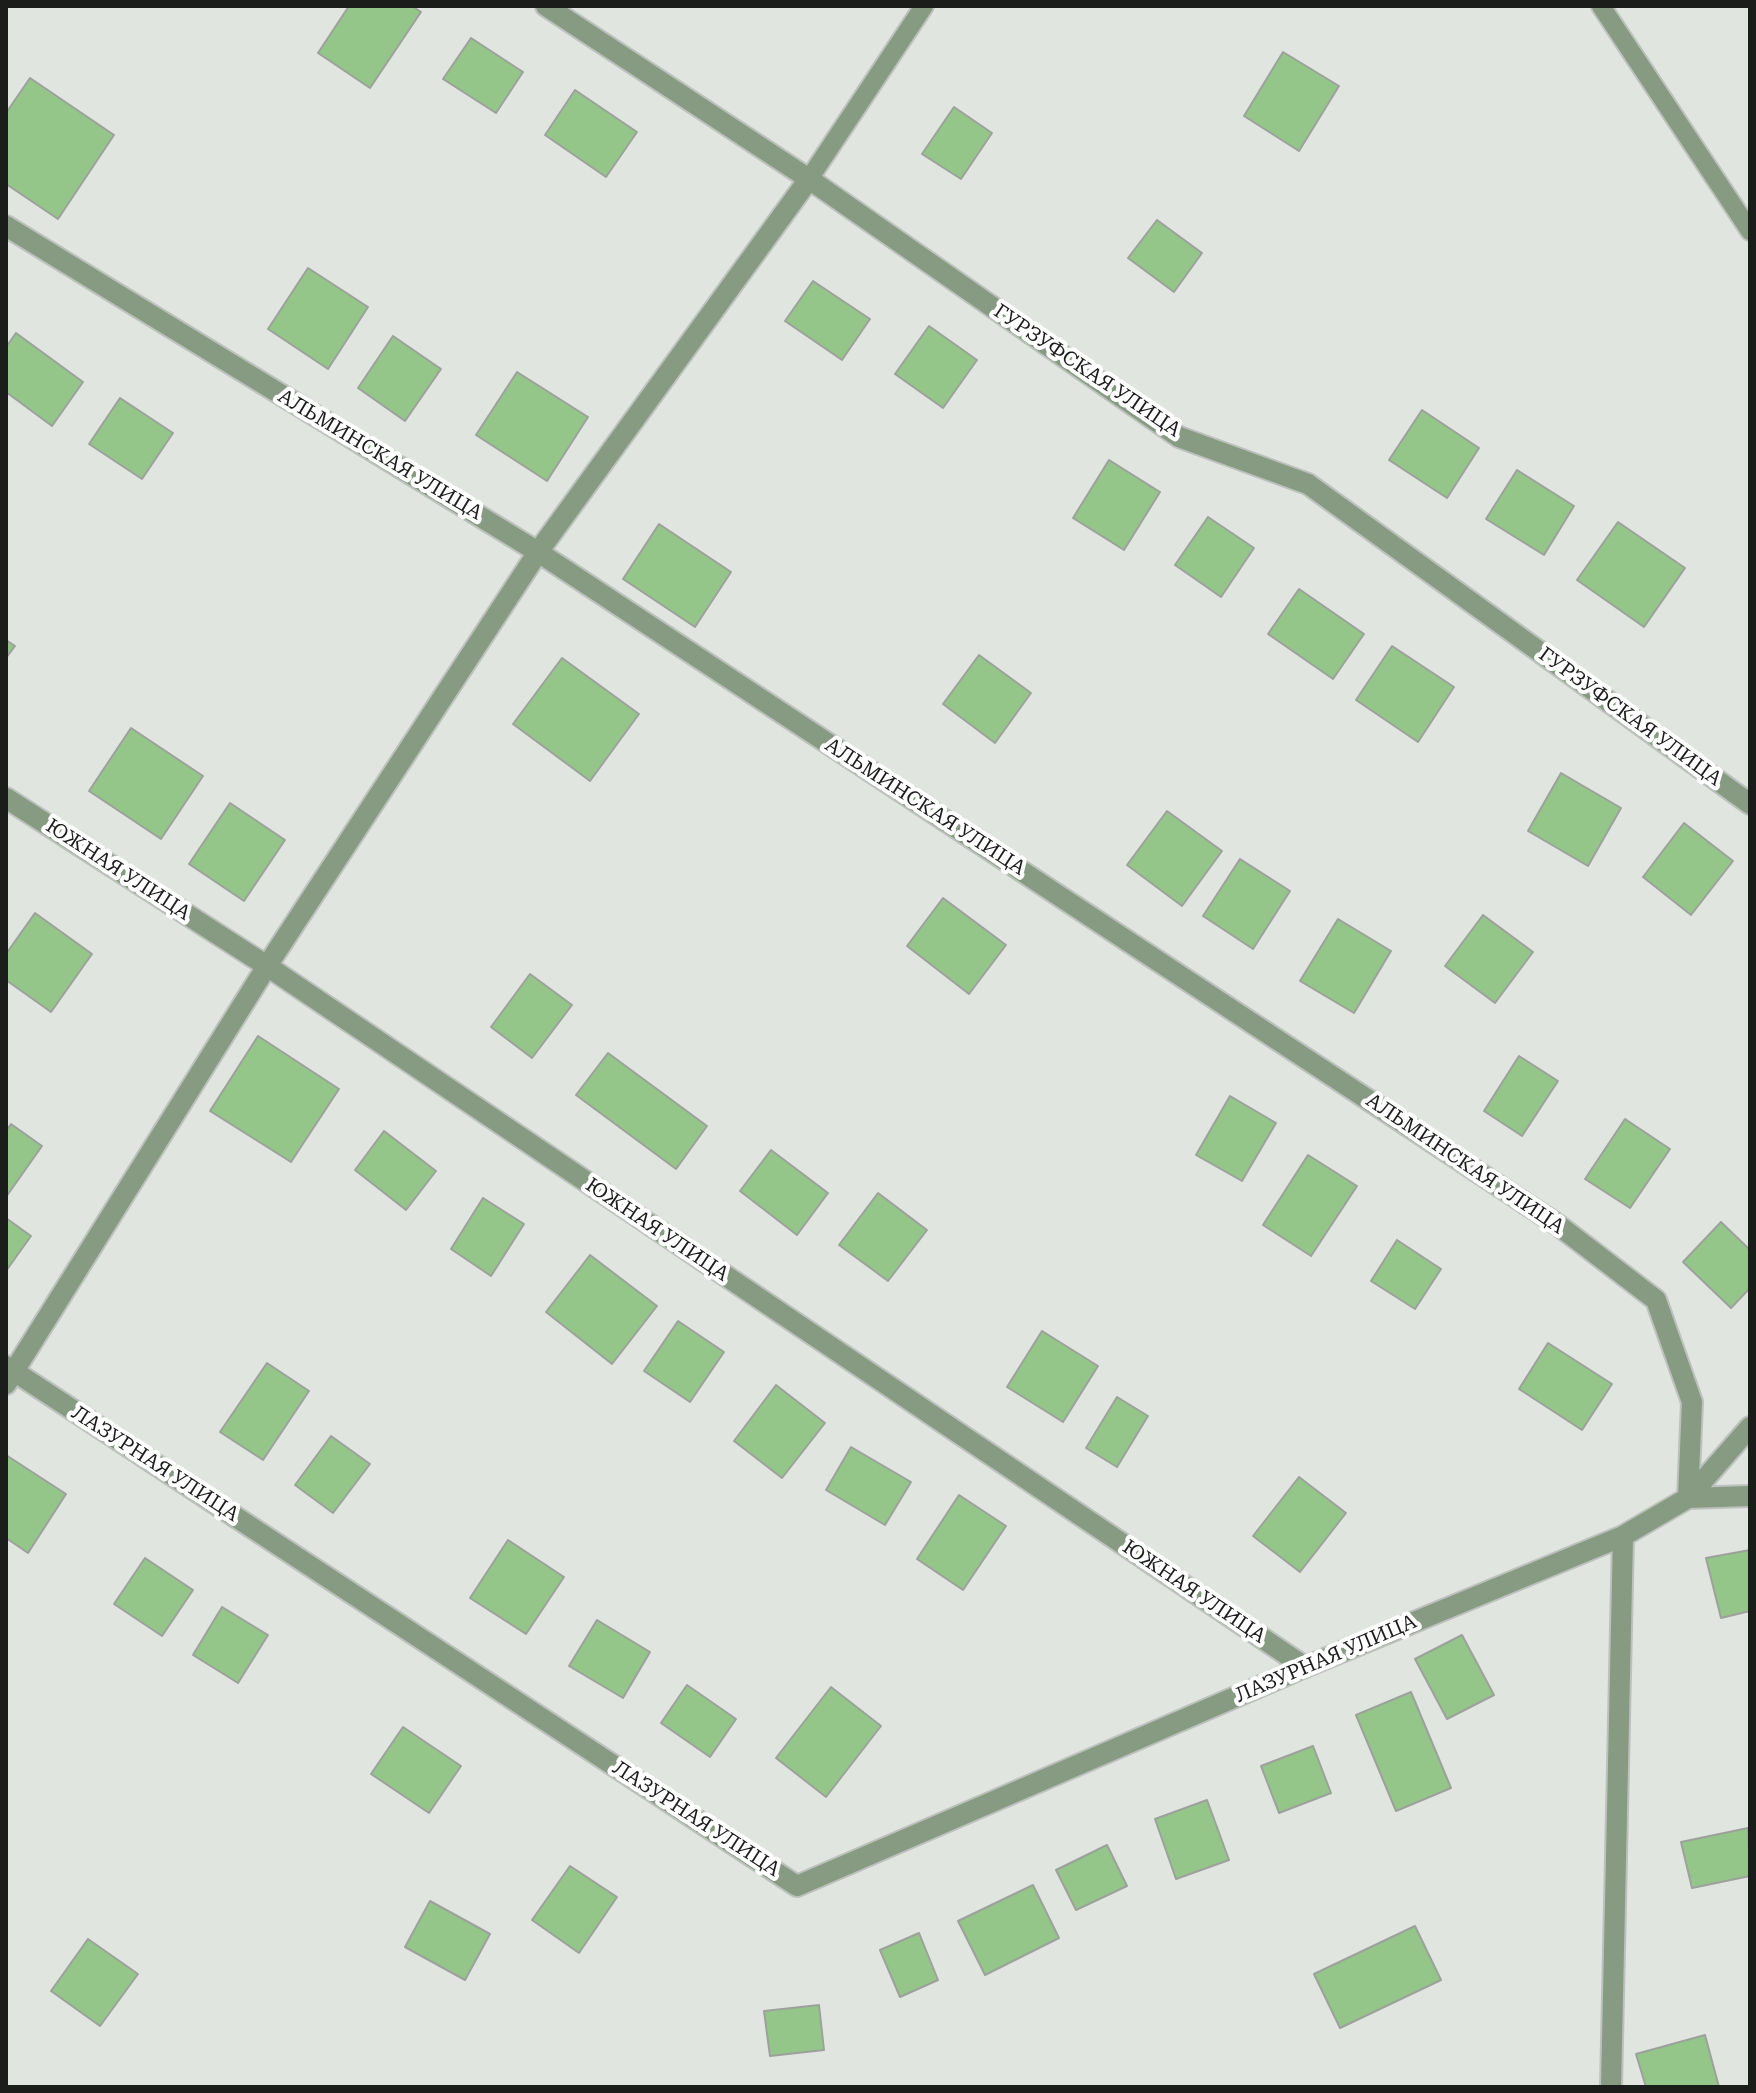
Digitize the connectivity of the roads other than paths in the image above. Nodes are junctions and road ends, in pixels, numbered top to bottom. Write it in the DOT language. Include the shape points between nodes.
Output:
graph roads {
  1 [pos="546,6"];
  2 [pos="924,6"];
  3 [pos="1601,6"];
  4 [pos="809,179"];
  5 [pos="6,226"];
  6 [pos="1750,231"];
  7 [pos="538,552"];
  8 [pos="6,798"];
  9 [pos="1750,804"];
  10 [pos="267,966"];
  11 [pos="9,1374"];
  12 [pos="1750,1427"];
  13 [pos="1750,1496"];
  14 [pos="1688,1498"];
  15 [pos="1623,1536"];
  16 [pos="1305,1667"];
  17 [pos="1611,2087"];
  1 -- 4 [label="street, ГУРЗУФСКАЯ УЛИЦА"];
  2 -- 4 [label="lane"];
  3 -- 6 [label="lane"];
  4 -- 7 [label="street"];
  4 -- 9 [label="street, ГУРЗУФСКАЯ УЛИЦА" via="1179,437 1308,484"];
  5 -- 7 [label="street, АЛЬМИНСКАЯ УЛИЦА"];
  7 -- 10 [label="street"];
  7 -- 14 [label="street, АЛЬМИНСКАЯ УЛИЦА" via="1558,1225 1656,1300 1692,1402"];
  8 -- 10 [label="street, ЮЖНАЯ УЛИЦА"];
  10 -- 11 [label="street"];
  10 -- 16 [label="street, ЮЖНАЯ УЛИЦА"];
  11 -- 16 [label="street, ЛАЗУРНАЯ УЛИЦА" via="797,1886"];
  12 -- 14 [label="street"];
  13 -- 14 [label="street"];
  14 -- 15 [label="street, ЛАЗУРНАЯ УЛИЦА"];
  15 -- 16 [label="street, ЛАЗУРНАЯ УЛИЦА"];
  15 -- 17 [label="street"];
}
